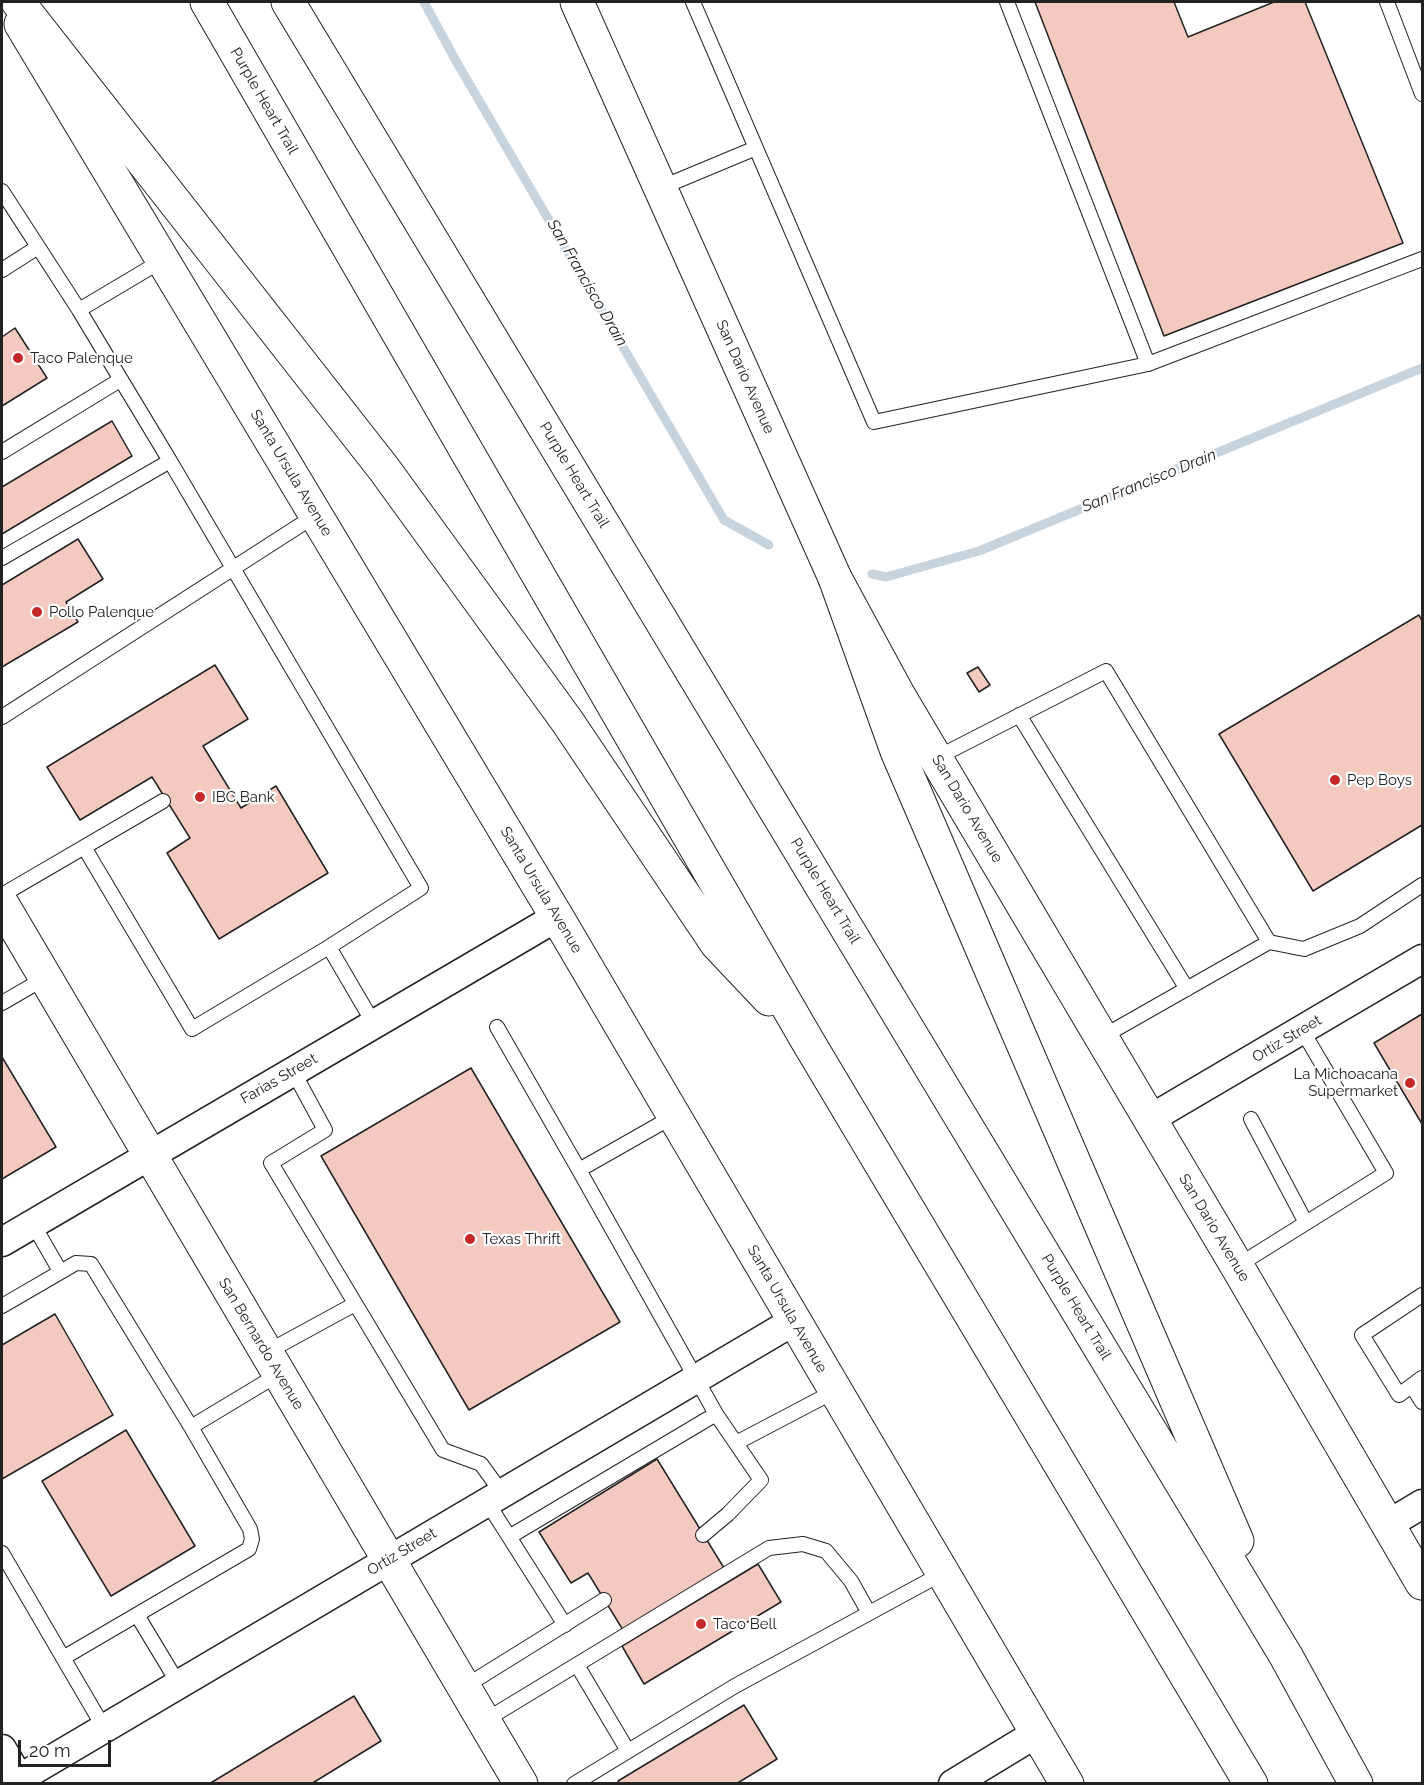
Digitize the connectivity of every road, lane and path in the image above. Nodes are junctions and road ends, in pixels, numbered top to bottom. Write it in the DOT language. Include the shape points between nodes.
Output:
graph roads {
  1 [pos="8,2"];
  2 [pos="18,2"];
  3 [pos="207,2"];
  4 [pos="288,2"];
  5 [pos="577,2"];
  6 [pos="693,2"];
  7 [pos="1007,2"];
  8 [pos="1386,2"];
  9 [pos="1422,94"];
  10 [pos="756,148"];
  11 [pos="660,188"];
  12 [pos="2,191"];
  13 [pos="38,248"];
  14 [pos="1422,258"];
  15 [pos="163,260"];
  16 [pos="2,270"];
  17 [pos="80,310"];
  18 [pos="1148,364"];
  19 [pos="120,380"];
  20 [pos="2,452"];
  21 [pos="170,461"];
  22 [pos="316,515"];
  23 [pos="2,558"];
  24 [pos="233,569"];
  25 [pos="835,578"];
  26 [pos="1019,715"];
  27 [pos="2,717"];
  28 [pos="936,758"];
  29 [pos="163,801"];
  30 [pos="84,847"];
  31 [pos="1422,885"];
  32 [pos="2,894"];
  33 [pos="2,904"];
  34 [pos="556,916"];
  35 [pos="1269,942"];
  36 [pos="329,947"];
  37 [pos="1422,959"];
  38 [pos="45,978"];
  39 [pos="1187,989"];
  40 [pos="2,1003"];
  41 [pos="374,1024"];
  42 [pos="497,1027"];
  43 [pos="1302,1030"];
  44 [pos="1102,1038"];
  45 [pos="807,1040"];
  46 [pos="293,1071"];
  47 [pos="674,1116"];
  48 [pos="1150,1119"];
  49 [pos="1251,1119"];
  50 [pos="149,1155"];
  51 [pos="579,1170"];
  52 [pos="1306,1223"];
  53 [pos="33,1224"];
  54 [pos="2,1242"];
  55 [pos="1237,1266"];
  56 [pos="60,1271"];
  57 [pos="1422,1295"];
  58 [pos="355,1304"];
  59 [pos="2,1305"];
  60 [pos="794,1321"];
  61 [pos="273,1363"];
  62 [pos="696,1378"];
  63 [pos="1417,1382"];
  64 [pos="835,1391"];
  65 [pos="1422,1402"];
  66 [pos="716,1414"];
  67 [pos="191,1427"];
  68 [pos="736,1443"];
  69 [pos="494,1497"];
  70 [pos="1422,1504"];
  71 [pos="1389,1524"];
  72 [pos="703,1535"];
  73 [pos="509,1537"];
  74 [pos="2,1553"];
  75 [pos="389,1560"];
  76 [pos="943,1573"];
  77 [pos="1422,1583"];
  78 [pos="604,1600"];
  79 [pos="869,1613"];
  80 [pos="137,1615"];
  81 [pos="565,1624"];
  82 [pos="1286,1656"];
  83 [pos="63,1658"];
  84 [pos="577,1665"];
  85 [pos="178,1683"];
  86 [pos="464,1687"];
  87 [pos="484,1721"];
  88 [pos="104,1728"];
  89 [pos="1037,1733"];
  90 [pos="2,1749"];
  91 [pos="627,1751"];
  92 [pos="17,1782"];
  93 [pos="521,1784"];
  94 [pos="574,1784"];
  95 [pos="953,1784"];
  96 [pos="1067,1784"];
  97 [pos="1251,1784"];
  98 [pos="1356,1784"];
  1 -- 15 [label="main road, Santa Ursula Avenue"];
  2 -- 45 [label="main road" via="384,469 567,721 717,944"];
  3 -- 45 [label="main road, Purple Heart Trail"];
  4 -- 82 [label="main road, Purple Heart Trail"];
  5 -- 11 [label="main road, San Dario Avenue"];
  6 -- 10 [label="lane"];
  7 -- 18 [label="lane"];
  8 -- 9 [label="lane"];
  10 -- 11 [label="lane"];
  10 -- 18 [label="lane" via="874,422"];
  11 -- 25 [label="main road, San Dario Avenue"];
  12 -- 13 [label="lane"];
  13 -- 16 [label="lane"];
  13 -- 17 [label="lane"];
  14 -- 18 [label="lane"];
  15 -- 17 [label="lane"];
  15 -- 22 [label="main road, Santa Ursula Avenue"];
  17 -- 19 [label="lane"];
  19 -- 20 [label="lane"];
  19 -- 21 [label="lane"];
  21 -- 23 [label="lane"];
  21 -- 24 [label="lane"];
  22 -- 24 [label="lane"];
  22 -- 34 [label="main road, Santa Ursula Avenue"];
  24 -- 27 [label="lane"];
  24 -- 36 [label="lane" via="421,888"];
  25 -- 28 [label="main road, San Dario Avenue"];
  25 -- 82 [label="main road" via="897,751"];
  26 -- 28 [label="lane"];
  26 -- 35 [label="lane" via="1106,671"];
  26 -- 39 [label="lane"];
  28 -- 44 [label="main road, San Dario Avenue"];
  29 -- 30 [label="lane"];
  30 -- 32 [label="lane"];
  30 -- 36 [label="lane" via="192,1029"];
  31 -- 35 [label="lane" via="1360,926 1304,949"];
  33 -- 38 [label="main road, San Bernardo Avenue"];
  34 -- 41 [label="street, Farias Street"];
  34 -- 47 [label="main road, Santa Ursula Avenue"];
  35 -- 39 [label="lane"];
  36 -- 41 [label="lane"];
  37 -- 43 [label="street, Ortiz Street"];
  38 -- 40 [label="lane"];
  38 -- 50 [label="main road, San Bernardo Avenue"];
  39 -- 44 [label="lane"];
  41 -- 46 [label="street, Farias Street"];
  42 -- 51 [label="lane"];
  43 -- 48 [label="street, Ortiz Street"];
  43 -- 52 [label="lane" via="1386,1173"];
  44 -- 48 [label="main road, San Dario Avenue"];
  45 -- 97 [label="main road, Purple Heart Trail"];
  46 -- 50 [label="street, Farias Street"];
  46 -- 58 [label="lane" via="325,1130 271,1162"];
  47 -- 51 [label="lane"];
  47 -- 60 [label="main road, Santa Ursula Avenue"];
  48 -- 55 [label="main road, San Dario Avenue"];
  49 -- 52 [label="lane"];
  50 -- 53 [label="street, Farias Street"];
  50 -- 61 [label="main road, San Bernardo Avenue"];
  51 -- 62 [label="lane"];
  52 -- 55 [label="lane"];
  53 -- 54 [label="street, Farias Street"];
  53 -- 56 [label="lane"];
  55 -- 71 [label="main road, San Dario Avenue"];
  56 -- 59 [label="lane"];
  56 -- 67 [label="lane" via="76,1263 91,1264"];
  57 -- 63 [label="lane" via="1362,1335 1399,1395"];
  58 -- 61 [label="lane"];
  58 -- 69 [label="lane" via="443,1450 481,1464"];
  60 -- 62 [label="street, Ortiz Street"];
  60 -- 64 [label="main road, Santa Ursula Avenue"];
  61 -- 67 [label="lane"];
  61 -- 75 [label="main road, San Bernardo Avenue"];
  62 -- 66 [label="lane"];
  62 -- 69 [label="street, Ortiz Street"];
  63 -- 65 [label="lane"];
  64 -- 68 [label="lane"];
  64 -- 76 [label="main road, Santa Ursula Avenue"];
  66 -- 68 [label="lane"];
  66 -- 73 [label="lane"];
  67 -- 80 [label="lane" via="250,1529 252,1539 249,1549"];
  68 -- 72 [label="lane" via="761,1480"];
  69 -- 73 [label="lane"];
  69 -- 75 [label="street, Ortiz Street"];
  70 -- 71 [label="street"];
  71 -- 77 [label="main road, San Dario Avenue"];
  73 -- 81 [label="lane"];
  74 -- 83 [label="lane"];
  75 -- 85 [label="street, Ortiz Street"];
  75 -- 86 [label="main road, San Bernardo Avenue"];
  76 -- 79 [label="lane"];
  76 -- 89 [label="main road, Santa Ursula Avenue"];
  78 -- 81 [label="lane"];
  79 -- 84 [label="lane" via="851,1581 826,1551 803,1545 769,1548"];
  79 -- 91 [label="lane"];
  80 -- 83 [label="lane"];
  80 -- 85 [label="lane"];
  81 -- 86 [label="lane"];
  82 -- 98 [label="main road, Purple Heart Trail"];
  83 -- 88 [label="lane"];
  84 -- 87 [label="lane"];
  84 -- 91 [label="lane"];
  85 -- 88 [label="street, Ortiz Street"];
  86 -- 87 [label="main road, San Bernardo Avenue"];
  87 -- 93 [label="main road, San Bernardo Avenue"];
  88 -- 92 [label="street, Ortiz Street"];
  89 -- 95 [label="street"];
  89 -- 96 [label="main road, Santa Ursula Avenue"];
  90 -- 92 [label="street"];
  91 -- 94 [label="lane"];
}
